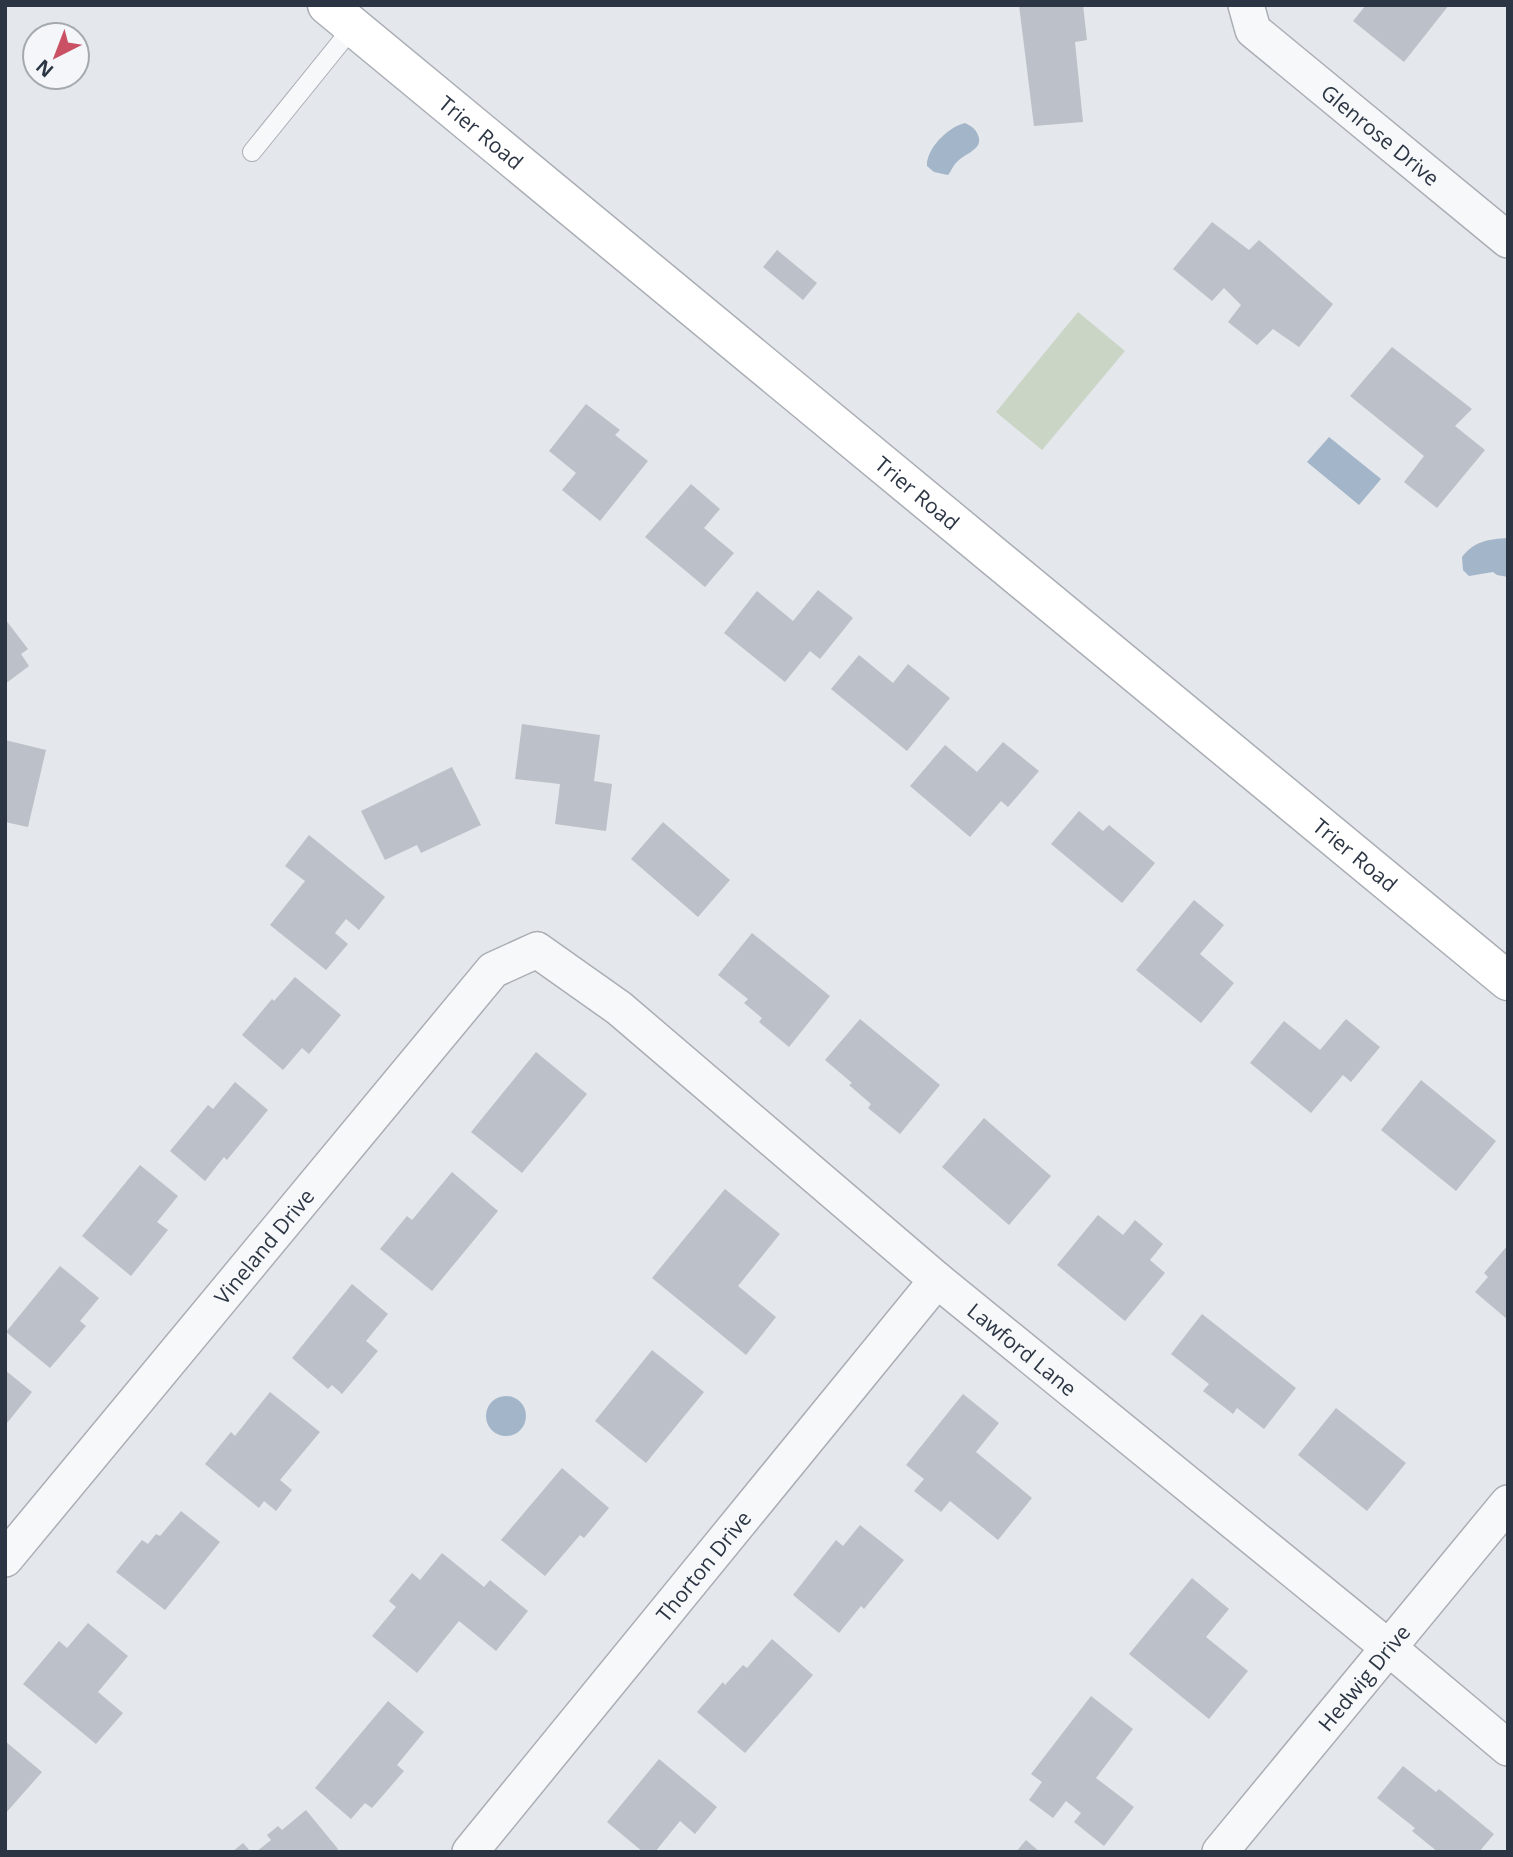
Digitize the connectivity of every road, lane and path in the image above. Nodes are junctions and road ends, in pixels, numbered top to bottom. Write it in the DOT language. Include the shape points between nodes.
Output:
graph roads {
  1 [pos="340,16"];
  2 [pos="1249,18"];
  3 [pos="252,152"];
  4 [pos="1508,240"];
  5 [pos="537,950"];
  6 [pos="1508,981"];
  7 [pos="937,1280"];
  8 [pos="1508,1503"];
  9 [pos="5,1559"];
  10 [pos="1389,1648"];
  11 [pos="1508,1748"];
  12 [pos="470,1852"];
  13 [pos="1220,1852"];
  1 -- 3 [label="lane"];
  1 -- 6 [label="street, Trier Road"];
  2 -- 4 [label="street, Glenrose Drive"];
  5 -- 7 [label="street, Lawford Lane" via="619,1008"];
  5 -- 9 [label="street, Vineland Drive" via="493,970"];
  7 -- 10 [label="street, Lawford Lane"];
  7 -- 12 [label="street, Thorton Drive"];
  8 -- 10 [label="street, Hedwig Drive"];
  10 -- 11 [label="street, Lawford Lane"];
  10 -- 13 [label="street, Hedwig Drive"];
}
